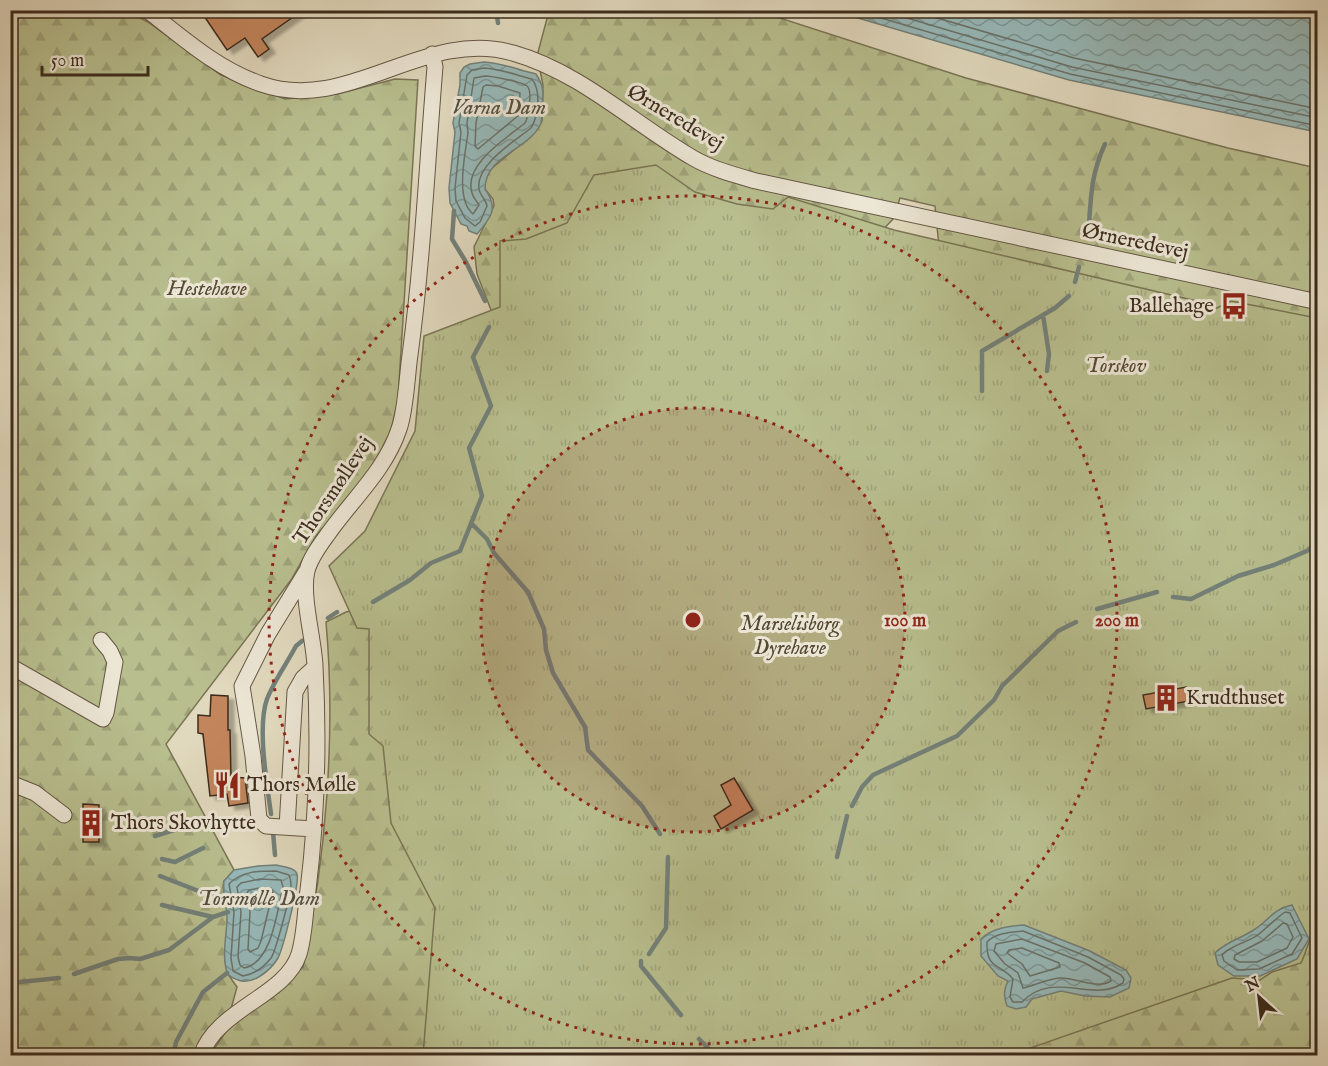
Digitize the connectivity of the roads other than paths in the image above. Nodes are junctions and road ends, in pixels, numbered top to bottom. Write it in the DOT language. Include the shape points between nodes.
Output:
graph roads {
  1 [pos="147,10"];
  2 [pos="432,54"];
  3 [pos="1317,302"];
  4 [pos="306,572"];
  5 [pos="101,640"];
  6 [pos="10,666"];
  7 [pos="315,667"];
  8 [pos="10,783"];
  9 [pos="64,815"];
  10 [pos="286,827"];
  11 [pos="314,829"];
  12 [pos="201,1056"];
  1 -- 2 [label="street, Ørneredevej" via="221,66 288,91 323,90"];
  2 -- 3 [label="street, Ørneredevej" via="489,49 532,60 560,72 694,159 756,182"];
  2 -- 4 [label="street, Thorsmøllevej" via="435,67 418,301 400,428 379,470 347,506"];
  4 -- 7 [label="street, Thorsmøllevej"];
  4 -- 10 [label="street" via="242,686 259,819 266,826"];
  5 -- 6 [label="street" via="114,662 103,718"];
  7 -- 10 [label="street" via="295,692"];
  7 -- 11 [label="street, Thorsmøllevej"];
  8 -- 9 [label="street" via="35,793"];
  10 -- 11 [label="street"];
  11 -- 12 [label="street, Thorsmøllevej" via="300,950 294,967 214,1033"];
}
